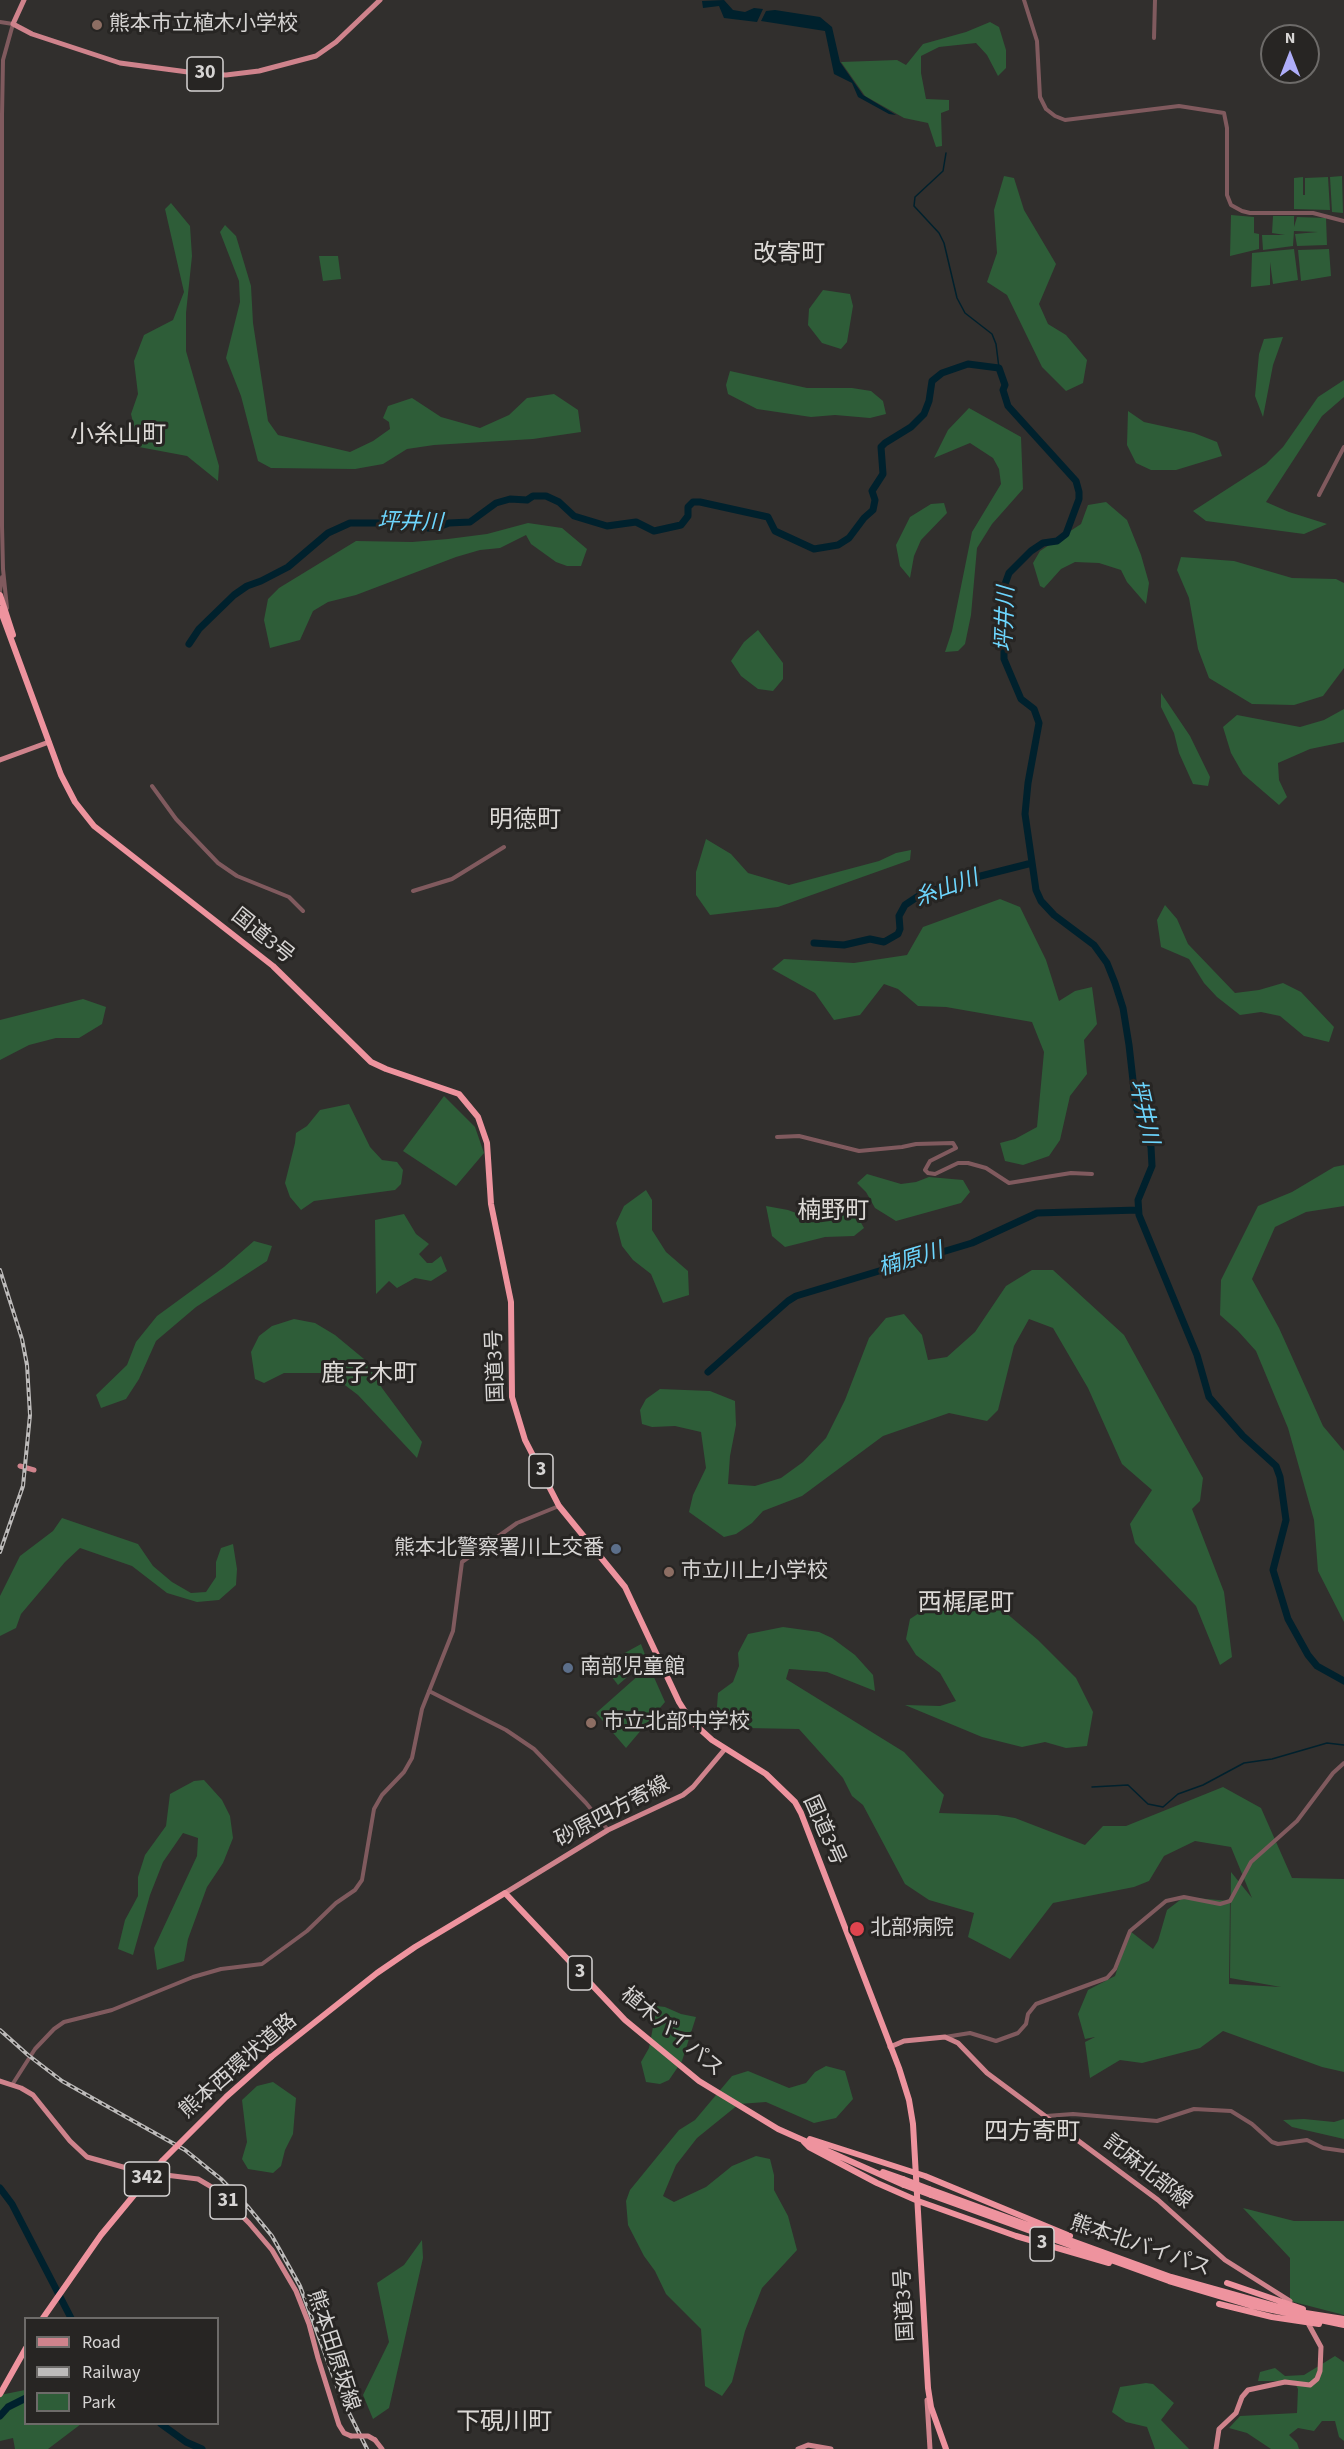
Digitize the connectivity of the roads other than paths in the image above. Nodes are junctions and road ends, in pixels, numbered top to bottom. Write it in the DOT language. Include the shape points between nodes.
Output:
graph roads {
  1 [pos="24,0"];
  2 [pos="380,0"];
  3 [pos="1024,0"];
  4 [pos="1155,0"];
  5 [pos="0,22"];
  6 [pos="13,24"];
  7 [pos="1154,38"];
  8 [pos="1,176"];
  9 [pos="1344,220"];
  10 [pos="1,319"];
  11 [pos="1344,447"];
  12 [pos="1319,495"];
  13 [pos="3,569"];
  14 [pos="0,593"];
  15 [pos="0,609"];
  16 [pos="7,612"];
  17 [pos="20,662"];
  18 [pos="49,742"];
  19 [pos="0,760"];
  20 [pos="152,786"];
  21 [pos="504,847"];
  22 [pos="413,891"];
  23 [pos="303,911"];
  24 [pos="777,1137"];
  25 [pos="1092,1174"];
  26 [pos="20,1466"];
  27 [pos="34,1470"];
  28 [pos="559,1506"];
  29 [pos="429,1691"];
  30 [pos="725,1749"];
  31 [pos="1344,1763"];
  32 [pos="609,1830"];
  33 [pos="505,1893"];
  34 [pos="945,2037"];
  35 [pos="890,2047"];
  36 [pos="0,2081"];
  37 [pos="12,2085"];
  38 [pos="1046,2116"];
  39 [pos="778,2129"];
  40 [pos="801,2139"];
  41 [pos="1344,2151"];
  42 [pos="916,2174"];
  43 [pos="930,2192"];
  44 [pos="918,2201"];
  45 [pos="1131,2262"];
  46 [pos="1169,2281"];
  47 [pos="1227,2283"];
  48 [pos="1290,2301"];
  49 [pos="1219,2304"];
  50 [pos="44,2317"];
  51 [pos="1344,2319"];
  52 [pos="1309,2325"];
  53 [pos="1344,2325"];
  54 [pos="24,2352"];
  55 [pos="928,2388"];
  56 [pos="0,2394"];
  57 [pos="943,2448"];
  58 [pos="382,2449"];
  59 [pos="798,2449"];
  60 [pos="831,2449"];
  61 [pos="930,2449"];
  62 [pos="1216,2449"];
  1 -- 6 [label="main road"];
  2 -- 6 [label="main road, 30" via="316,56 226,75 120,63"];
  3 -- 9 [label="street" via="1036,36 1040,97 1055,116 1065,120 1179,106 1224,113 1227,195 1231,205 1250,213 1313,213"];
  4 -- 7 [label="street"];
  5 -- 6 [label="street"];
  6 -- 8 [label="street" via="3,60"];
  8 -- 10 [label="street"];
  10 -- 13 [label="street"];
  11 -- 12 [label="street"];
  13 -- 14 [label="street"];
  13 -- 16 [label="street"];
  14 -- 16 [label="highway, 国道3号 / 3"];
  15 -- 17 [label="highway, 国道3号 / 3"];
  16 -- 17 [label="highway, 国道3号 / 3"];
  17 -- 18 [label="highway, 国道3号 / 3"];
  18 -- 19 [label="main road"];
  18 -- 28 [label="highway, 国道3号 / 3" via="75,802 105,836 273,966 371,1062 451,1090 473,1109 487,1143 491,1204 511,1302 512,1397 525,1440"];
  20 -- 23 [label="street" via="176,819 218,863 237,876 289,897"];
  21 -- 22 [label="street" via="452,879"];
  24 -- 25 [label="street" via="799,1136 859,1151 953,1143 956,1148 930,1161 925,1170 928,1173 936,1174 962,1162 986,1168 1009,1183 1071,1173"];
  26 -- 27 [label="main road"];
  28 -- 29 [label="street" via="517,1523 462,1562 453,1631"];
  28 -- 30 [label="highway, 国道3号 / 3" via="625,1587 691,1721"];
  29 -- 32 [label="street" via="506,1730 534,1749"];
  29 -- 37 [label="street" via="408,1766 374,1809 362,1880 355,1890 262,1964 193,1977 112,2010 64,2022 35,2049"];
  30 -- 32 [label="main road, 砂原四方寄線 / 342" via="682,1795"];
  30 -- 35 [label="highway, 国道3号 / 3" via="766,1774 801,1813"];
  31 -- 34 [label="street" via="1302,1815 1251,1862 1230,1901 1220,1904 1184,1897 1166,1901 1130,1931 1115,1969 1107,1977 1036,2004 1018,2033 996,2041 970,2033"];
  32 -- 33 [label="main road, 砂原四方寄線 / 342"];
  33 -- 39 [label="highway, 植木バイパス / 3" via="595,1990 658,2050 699,2081"];
  33 -- 50 [label="highway, 熊本西環状道路 / 342, bridge" via="396,1960 271,2057 155,2169 101,2235"];
  34 -- 35 [label="main road" via="904,2041"];
  34 -- 38 [label="main road, 託麻北部線" via="958,2043 987,2073"];
  35 -- 42 [label="highway, 国道3号 / 3" via="911,2111"];
  36 -- 37 [label="main road, 熊本田原坂線 / 31"];
  37 -- 58 [label="main road, 熊本田原坂線 / 31, bridge" via="33,2095 87,2157 141,2172 198,2179 215,2189 272,2250 296,2291 344,2433 368,2436"];
  38 -- 41 [label="street" via="1073,2114 1157,2121 1194,2109 1231,2111 1272,2142 1307,2140 1323,2148"];
  38 -- 48 [label="main road, 託麻北部線" via="1158,2200 1234,2267"];
  39 -- 40 [label="highway, 植木バイパス / 3"];
  39 -- 42 [label="highway"];
  40 -- 43 [label="highway, 植木バイパス / 3, bridge"];
  40 -- 44 [label="highway" via="809,2147"];
  42 -- 44 [label="highway, 国道3号 / 3"];
  42 -- 45 [label="highway, 3"];
  43 -- 45 [label="highway, 熊本北バイパス / 3"];
  43 -- 46 [label="highway, 熊本北バイパス / 3"];
  44 -- 46 [label="highway, 3" via="1024,2239"];
  44 -- 55 [label="highway, 国道3号 / 3"];
  45 -- 51 [label="highway, 熊本北バイパス / 3" via="1223,2293"];
  46 -- 53 [label="highway, 熊本北バイパス / 3" via="1253,2306"];
  47 -- 51 [label="highway"];
  49 -- 53 [label="highway" via="1281,2319"];
  52 -- 62 [label="main road" via="1321,2347 1317,2379 1310,2385 1285,2382 1248,2390 1236,2413 1219,2429"];
  54 -- 56 [label="highway"];
  55 -- 57 [label="highway, 国道3号 / 3"];
  55 -- 61 [label="main road"];
  59 -- 60 [label="main road" via="808,2445"];
}
